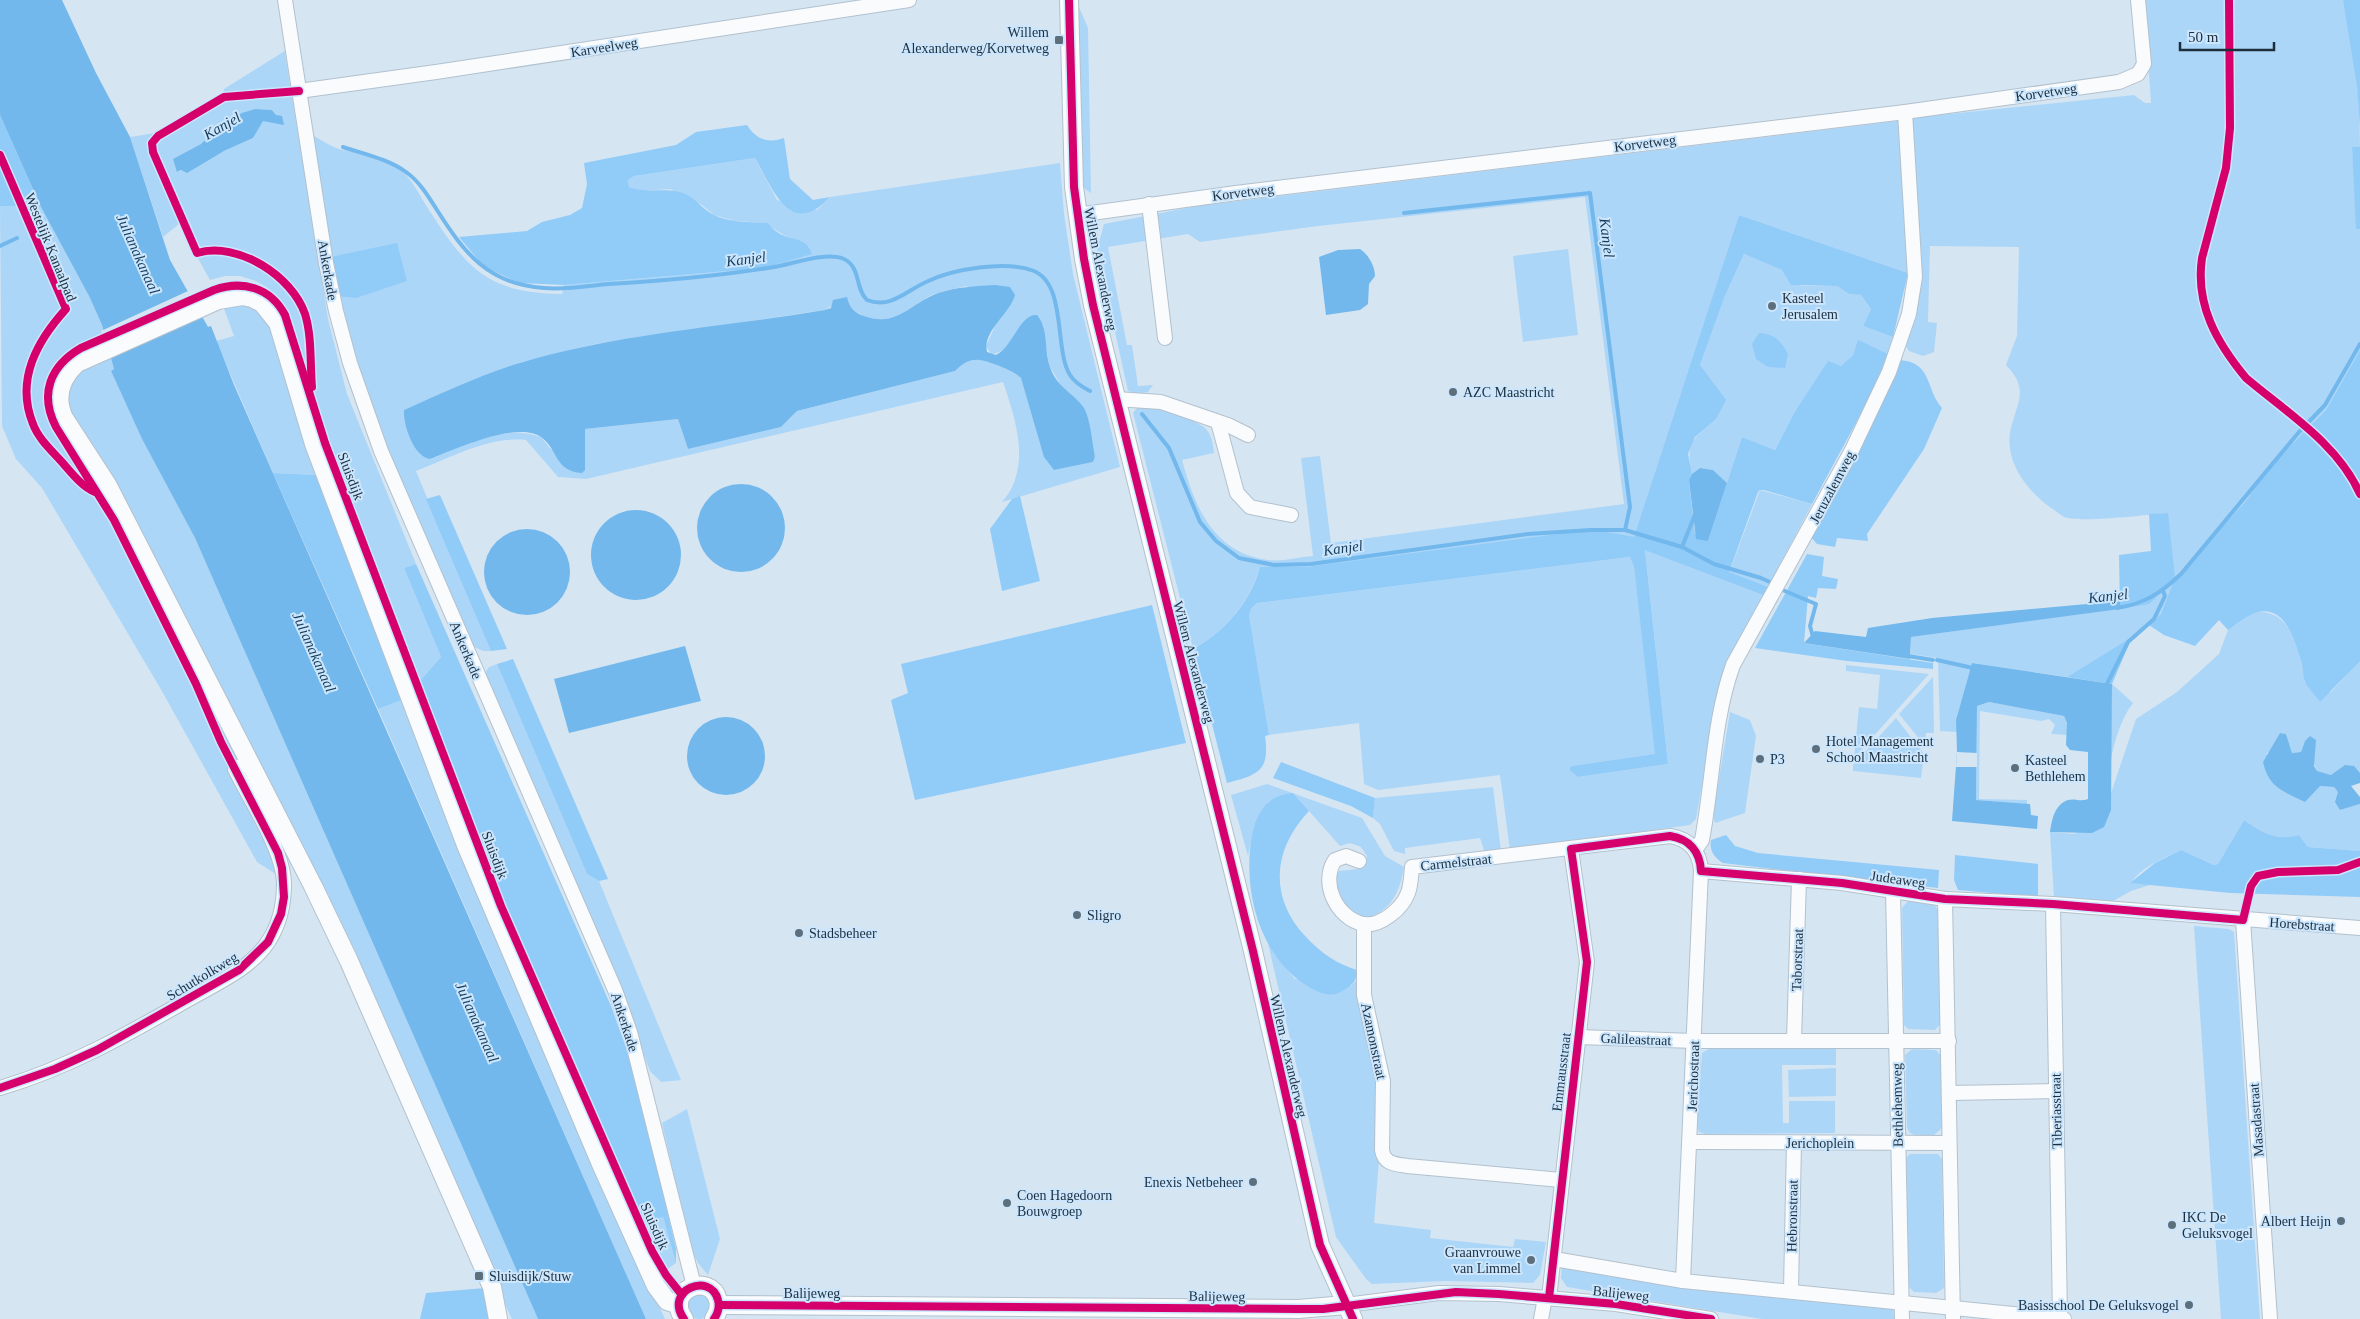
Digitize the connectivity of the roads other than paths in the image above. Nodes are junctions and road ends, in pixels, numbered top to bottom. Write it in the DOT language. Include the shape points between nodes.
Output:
graph roads {
  1 [pos="285,0"];
  2 [pos="909,0"];
  3 [pos="1069,0"];
  4 [pos="2138,0"];
  5 [pos="299,91"];
  6 [pos="1905,112"];
  7 [pos="1149,204"];
  8 [pos="1078,215"];
  9 [pos="1165,338"];
  10 [pos="1116,399"];
  11 [pos="1218,422"];
  12 [pos="1248,435"];
  13 [pos="1291,515"];
  14 [pos="250,761"];
  15 [pos="1571,849"];
  16 [pos="1696,850"];
  17 [pos="1359,861"];
  18 [pos="1701,870"];
  19 [pos="1799,879"];
  20 [pos="1893,891"];
  21 [pos="1945,898"];
  22 [pos="2053,904"];
  23 [pos="2243,920"];
  24 [pos="1364,924"];
  25 [pos="2360,928"];
  26 [pos="1578,1037"];
  27 [pos="1794,1040"];
  28 [pos="1897,1040"];
  29 [pos="1694,1041"];
  30 [pos="1948,1041"];
  31 [pos="0,1088"];
  32 [pos="2056,1091"];
  33 [pos="1950,1093"];
  34 [pos="1690,1142"];
  35 [pos="1794,1143"];
  36 [pos="1898,1143"];
  37 [pos="1949,1143"];
  38 [pos="1561,1180"];
  39 [pos="1554,1259"];
  40 [pos="1683,1281"];
  41 [pos="694,1286"];
  42 [pos="1791,1290"];
  43 [pos="1547,1298"];
  44 [pos="1902,1303"];
  45 [pos="681,1312"];
  46 [pos="717,1312"];
  47 [pos="1350,1312"];
  48 [pos="1953,1313"];
  49 [pos="500,1317"];
  50 [pos="2060,1318"];
  51 [pos="1542,1319"];
  52 [pos="1711,1319"];
  53 [pos="1902,1319"];
  54 [pos="2064,1319"];
  55 [pos="2270,1319"];
  1 -- 5 [label="street, Ankerkade"];
  2 -- 5 [label="street, Karveelweg"];
  3 -- 8 [label="street, Willem Alexanderweg" via="1072,159"];
  4 -- 6 [label="street, Korvetweg" via="2144,64 2138,74 2119,82"];
  5 -- 41 [label="street, Ankerkade" via="326,263 350,363 388,469 616,990 630,1032"];
  6 -- 7 [label="street, Korvetweg"];
  6 -- 16 [label="street, Jeruzalemweg" via="1915,277 1909,314 1889,372 1850,452 1733,665 1714,747 1702,840"];
  7 -- 8 [label="street, Korvetweg"];
  7 -- 9 [label="street"];
  8 -- 10 [label="street, Willem Alexanderweg" via="1093,305"];
  10 -- 11 [label="street" via="1161,402"];
  10 -- 47 [label="street, Willem Alexanderweg" via="1253,951 1320,1246"];
  11 -- 12 [label="street"];
  11 -- 13 [label="street" via="1237,493 1250,507"];
  14 -- 31 [label="street, Schutkolkweg" via="235,769 278,853 284,882 281,914 268,942 240,970 98,1050"];
  14 -- 45 [label="street, Sluisdijk" via="108,486 62,415 59,400 61,383 70,369 86,358 218,300 242,296 262,303 278,323 314,444 483,888 656,1286"];
  14 -- 49 [label="street, Sluisdijk" via="349,962 492,1287"];
  15 -- 16 [label="street" via="1670,836 1684,840"];
  15 -- 24 [label="street, Carmelstraat" via="1412,867 1408,894 1400,906 1375,923"];
  15 -- 26 [label="street, Emmausstraat" via="1587,962"];
  16 -- 18 [label="street"];
  17 -- 24 [label="street" via="1346,856 1336,860 1329,871 1329,885 1339,906"];
  18 -- 19 [label="street, Judeaweg"];
  18 -- 29 [label="street, Jerichostraat"];
  19 -- 20 [label="street, Judeaweg"];
  19 -- 27 [label="street, Taborstraat"];
  20 -- 21 [label="street, Judeaweg"];
  20 -- 28 [label="street, Bethlehemweg"];
  21 -- 22 [label="street, Judeaweg"];
  21 -- 30 [label="street"];
  22 -- 23 [label="street, Judeaweg"];
  22 -- 32 [label="street, Tiberiasstraat"];
  23 -- 25 [label="street, Horebstraat"];
  23 -- 55 [label="street, Masadastraat"];
  24 -- 38 [label="street, Azamonstraat" via="1364,995 1383,1081 1384,1158 1392,1164 1407,1166"];
  26 -- 29 [label="street, Galileastraat"];
  26 -- 38 [label="street, Emmausstraat"];
  27 -- 28 [label="street"];
  27 -- 29 [label="street"];
  28 -- 30 [label="street"];
  28 -- 36 [label="street, Bethlehemweg"];
  29 -- 34 [label="street, Jerichostraat"];
  30 -- 33 [label="street"];
  32 -- 33 [label="street"];
  32 -- 50 [label="street, Tiberiasstraat"];
  33 -- 37 [label="street"];
  34 -- 35 [label="street, Jerichoplein"];
  34 -- 40 [label="street, Jerichostraat"];
  35 -- 36 [label="street, Jerichoplein"];
  35 -- 42 [label="street, Hebronstraat"];
  36 -- 37 [label="street, Jerichoplein"];
  36 -- 44 [label="street, Bethlehemweg"];
  37 -- 48 [label="street"];
  38 -- 39 [label="street, Emmausstraat"];
  39 -- 40 [label="street, Balijeweg"];
  39 -- 43 [label="street, Emmausstraat"];
  40 -- 42 [label="street, Balijeweg"];
  41 -- 45 [label="street" via="682,1295"];
  41 -- 46 [label="street" via="711,1289 718,1297"];
  42 -- 44 [label="street, Balijeweg"];
  43 -- 47 [label="street, Balijeweg" via="1448,1292"];
  43 -- 51 [label="street, Emmausstraat"];
  43 -- 52 [label="street, Balijeweg" via="1616,1304"];
  44 -- 48 [label="street, Balijeweg"];
  44 -- 53 [label="street, Bethlehemweg"];
  46 -- 47 [label="street, Balijeweg"];
  48 -- 50 [label="street, Balijeweg"];
  50 -- 54 [label="street, Balijeweg"];
}
